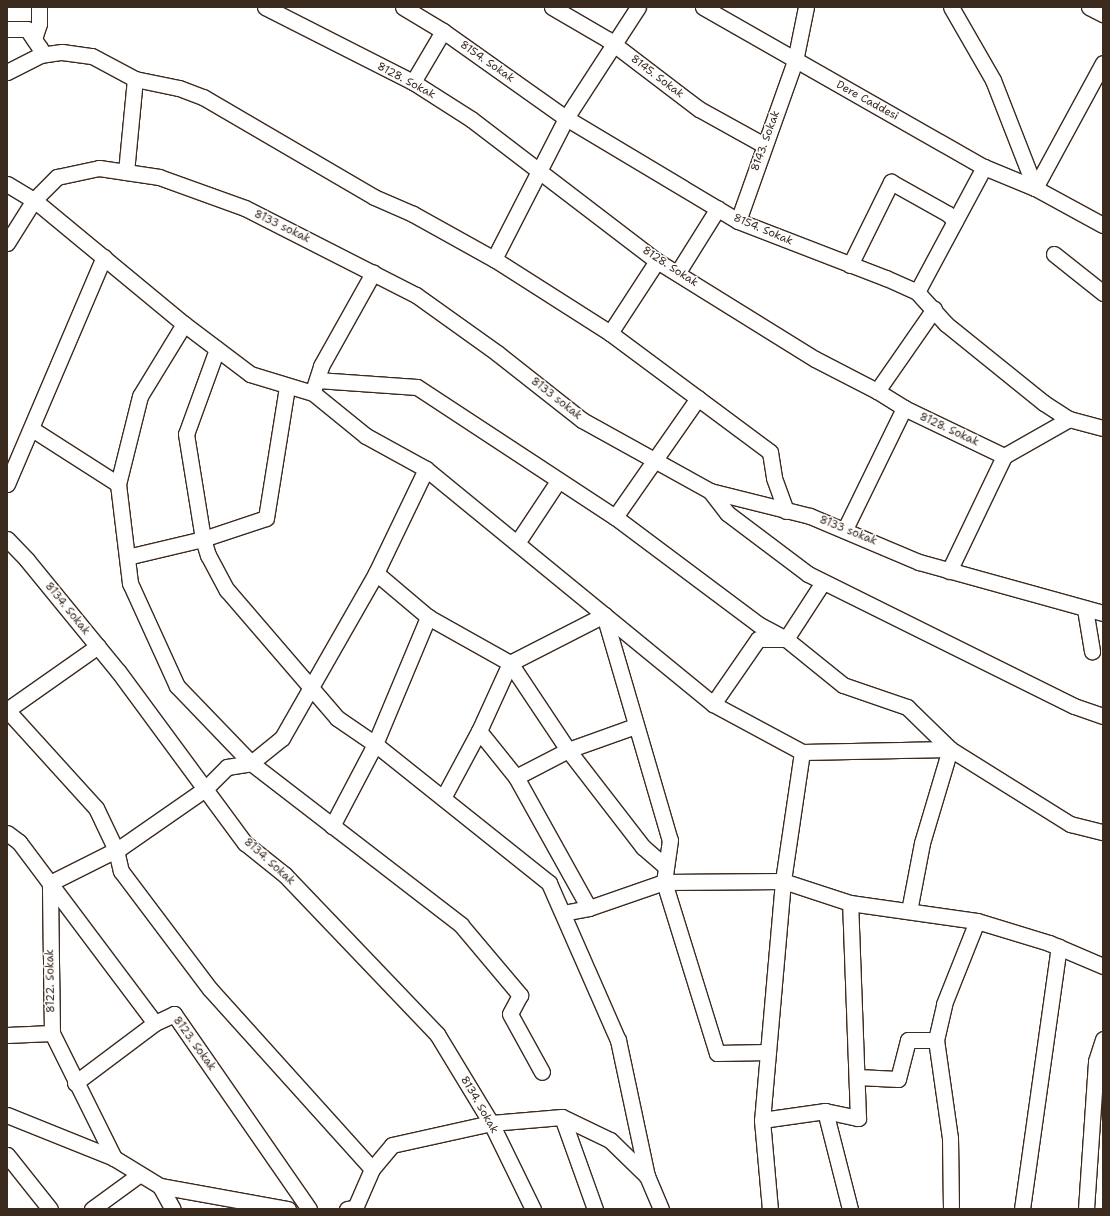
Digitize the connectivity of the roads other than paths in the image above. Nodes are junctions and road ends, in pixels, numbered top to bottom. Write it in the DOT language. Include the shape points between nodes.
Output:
graph roads {
  1 [pos="39,7"];
  2 [pos="265,7"];
  3 [pos="403,7"];
  4 [pos="552,7"];
  5 [pos="638,7"];
  6 [pos="703,7"];
  7 [pos="806,7"];
  8 [pos="951,7"];
  9 [pos="1089,7"];
  10 [pos="1103,14"];
  11 [pos="7,28"];
  12 [pos="443,30"];
  13 [pos="34,39"];
  14 [pos="614,45"];
  15 [pos="40,55"];
  16 [pos="795,61"];
  17 [pos="1103,63"];
  18 [pos="7,72"];
  19 [pos="134,79"];
  20 [pos="413,82"];
  21 [pos="566,118"];
  22 [pos="764,145"];
  23 [pos="984,167"];
  24 [pos="540,171"];
  25 [pos="126,172"];
  26 [pos="7,184"];
  27 [pos="1035,188"];
  28 [pos="34,200"];
  29 [pos="718,208"];
  30 [pos="738,221"];
  31 [pos="955,221"];
  32 [pos="1103,225"];
  33 [pos="7,243"];
  34 [pos="1054,254"];
  35 [pos="104,257"];
  36 [pos="494,259"];
  37 [pos="657,262"];
  38 [pos="850,265"];
  39 [pos="678,272"];
  40 [pos="373,273"];
  41 [pos="917,292"];
  42 [pos="1103,293"];
  43 [pos="934,308"];
  44 [pos="184,324"];
  45 [pos="610,333"];
  46 [pos="217,349"];
  47 [pos="315,386"];
  48 [pos="287,387"];
  49 [pos="878,391"];
  50 [pos="698,398"];
  51 [pos="904,408"];
  52 [pos="1069,418"];
  53 [pos="1103,428"];
  54 [pos="32,429"];
  55 [pos="1004,456"];
  56 [pos="655,461"];
  57 [pos="426,469"];
  58 [pos="558,481"];
  59 [pos="7,484"];
  60 [pos="118,484"];
  61 [pos="710,491"];
  62 [pos="786,511"];
  63 [pos="615,517"];
  64 [pos="845,529"];
  65 [pos="7,539"];
  66 [pos="203,539"];
  67 [pos="517,543"];
  68 [pos="127,557"];
  69 [pos="949,571"];
  70 [pos="376,573"];
  71 [pos="823,582"];
  72 [pos="1085,609"];
  73 [pos="1102,609"];
  74 [pos="604,616"];
  75 [pos="428,617"];
  76 [pos="786,639"];
  77 [pos="98,646"];
  78 [pos="1092,650"];
  79 [pos="510,663"];
  80 [pos="311,686"];
  81 [pos="713,704"];
  82 [pos="7,710"];
  83 [pos="1103,716"];
  84 [pos="635,726"];
  85 [pos="479,731"];
  86 [pos="375,744"];
  87 [pos="950,749"];
  88 [pos="568,750"];
  89 [pos="802,752"];
  90 [pos="251,764"];
  91 [pos="516,777"];
  92 [pos="205,789"];
  93 [pos="443,798"];
  94 [pos="332,826"];
  95 [pos="7,832"];
  96 [pos="1103,832"];
  97 [pos="116,850"];
  98 [pos="664,865"];
  99 [pos="783,881"];
  100 [pos="664,882"];
  101 [pos="50,883"];
  102 [pos="850,903"];
  103 [pos="589,908"];
  104 [pos="909,911"];
  105 [pos="563,913"];
  106 [pos="977,921"];
  107 [pos="1059,948"];
  108 [pos="1103,966"];
  109 [pos="155,1023"];
  110 [pos="52,1033"];
  111 [pos="7,1035"];
  112 [pos="936,1040"];
  113 [pos="1103,1040"];
  114 [pos="768,1052"];
  115 [pos="542,1072"];
  116 [pos="857,1077"];
  117 [pos="75,1083"];
  118 [pos="825,1111"];
  119 [pos="7,1115"];
  120 [pos="562,1117"];
  121 [pos="762,1120"];
  122 [pos="491,1123"];
  123 [pos="1097,1153"];
  124 [pos="7,1154"];
  125 [pos="114,1158"];
  126 [pos="372,1169"];
  127 [pos="140,1174"];
  128 [pos="647,1176"];
  129 [pos="160,1186"];
  130 [pos="50,1209"];
  131 [pos="92,1209"];
  132 [pos="173,1209"];
  133 [pos="288,1209"];
  134 [pos="309,1209"];
  135 [pos="353,1209"];
  136 [pos="532,1209"];
  137 [pos="595,1209"];
  138 [pos="661,1209"];
  139 [pos="770,1209"];
  140 [pos="850,1209"];
  141 [pos="951,1209"];
  142 [pos="1022,1209"];
  143 [pos="1086,1209"];
  1 -- 13 [label="street" via="39,24"];
  2 -- 20 [label="street, 8128. Sokak"];
  3 -- 12 [label="street, 8154. Sokak"];
  4 -- 14 [label="street, 8145. Sokak"];
  5 -- 14 [label="street"];
  6 -- 16 [label="street, Dere Caddesi"];
  7 -- 16 [label="street, 8143. Sokak"];
  8 -- 27 [label="street" via="993,80"];
  9 -- 10 [label="street"];
  11 -- 13 [label="street" via="27,29"];
  12 -- 20 [label="street"];
  12 -- 21 [label="street, 8154. Sokak"];
  13 -- 15 [label="street"];
  14 -- 21 [label="street"];
  14 -- 22 [label="street, 8145. Sokak" via="699,109"];
  15 -- 18 [label="street"];
  15 -- 19 [label="street" via="62,52 92,56"];
  16 -- 22 [label="street, 8143. Sokak"];
  16 -- 23 [label="street, Dere Caddesi"];
  17 -- 27 [label="street"];
  19 -- 25 [label="street"];
  19 -- 36 [label="street" via="179,88 203,97 374,197 413,214"];
  20 -- 24 [label="street, 8128. Sokak" via="471,118"];
  21 -- 24 [label="street"];
  21 -- 29 [label="street, 8154. Sokak"];
  22 -- 30 [label="street, 8143. Sokak"];
  23 -- 27 [label="street, Dere Caddesi"];
  23 -- 31 [label="street"];
  24 -- 36 [label="street"];
  24 -- 37 [label="street, 8128. Sokak"];
  25 -- 28 [label="street, 8133 sokak" via="99,168 57,177"];
  25 -- 40 [label="street, 8133 sokak" via="159,177 244,208"];
  26 -- 28 [label="street"];
  27 -- 32 [label="street, Dere Caddesi"];
  28 -- 33 [label="street"];
  28 -- 35 [label="street"];
  29 -- 30 [label="street, 8154. Sokak"];
  29 -- 39 [label="street"];
  30 -- 38 [label="street, 8154. Sokak"];
  31 -- 38 [label="street" via="948,214 891,182"];
  31 -- 41 [label="street"];
  34 -- 42 [label="street"];
  35 -- 44 [label="street"];
  35 -- 54 [label="street"];
  36 -- 45 [label="street"];
  37 -- 39 [label="street, 8128. Sokak"];
  37 -- 45 [label="street"];
  38 -- 41 [label="street, 8154. Sokak"];
  39 -- 49 [label="street, 8128. Sokak" via="814,359"];
  40 -- 47 [label="street" via="321,366"];
  40 -- 56 [label="street, 8133 sokak" via="416,295 497,353 582,420"];
  41 -- 43 [label="street, 8154. Sokak"];
  43 -- 49 [label="street"];
  43 -- 52 [label="street, 8154. Sokak" via="946,324 973,346 1044,403"];
  44 -- 46 [label="street"];
  44 -- 60 [label="street" via="140,396"];
  45 -- 50 [label="street"];
  46 -- 48 [label="street" via="250,374"];
  46 -- 66 [label="street" via="186,434"];
  47 -- 48 [label="street"];
  47 -- 57 [label="street" via="366,436"];
  47 -- 58 [label="street" via="417,387"];
  48 -- 66 [label="street" via="266,518"];
  49 -- 51 [label="street, 8128. Sokak"];
  50 -- 56 [label="street"];
  50 -- 62 [label="street" via="770,452 774,478"];
  51 -- 55 [label="street, 8128. Sokak"];
  51 -- 64 [label="street"];
  52 -- 53 [label="street, 8154. Sokak"];
  52 -- 55 [label="street"];
  54 -- 59 [label="street"];
  54 -- 60 [label="street"];
  55 -- 69 [label="street"];
  56 -- 61 [label="street, 8133 sokak"];
  56 -- 63 [label="street"];
  57 -- 67 [label="street"];
  57 -- 70 [label="street"];
  58 -- 63 [label="street"];
  58 -- 67 [label="street"];
  60 -- 68 [label="street"];
  61 -- 62 [label="street, 8133 sokak"];
  61 -- 71 [label="street" via="727,513 744,527 808,574"];
  62 -- 64 [label="street, 8133 sokak" via="810,516"];
  63 -- 76 [label="street" via="758,624"];
  64 -- 69 [label="street, 8133 sokak" via="919,562"];
  65 -- 77 [label="street, 8134. Sokak" via="28,560"];
  66 -- 68 [label="street"];
  66 -- 80 [label="street" via="208,555 227,590"];
  67 -- 74 [label="street"];
  68 -- 90 [label="street" via="130,583 177,686"];
  69 -- 72 [label="street, 8133 sokak"];
  70 -- 75 [label="street"];
  70 -- 80 [label="street"];
  71 -- 76 [label="street"];
  71 -- 83 [label="street" via="1074,706"];
  72 -- 73 [label="street, 8133 sokak"];
  72 -- 78 [label="street"];
  74 -- 79 [label="street"];
  74 -- 81 [label="street"];
  74 -- 84 [label="street"];
  75 -- 79 [label="street"];
  75 -- 86 [label="street"];
  76 -- 81 [label="street" via="758,639"];
  76 -- 87 [label="street" via="843,685 907,707"];
  77 -- 82 [label="street"];
  77 -- 92 [label="street, 8134. Sokak"];
  79 -- 85 [label="street"];
  79 -- 88 [label="street"];
  80 -- 86 [label="street" via="337,718"];
  80 -- 90 [label="street" via="282,738"];
  81 -- 89 [label="street"];
  82 -- 97 [label="street" via="96,808"];
  84 -- 88 [label="street"];
  84 -- 98 [label="street" via="670,840"];
  85 -- 91 [label="street"];
  85 -- 93 [label="street"];
  86 -- 93 [label="street"];
  86 -- 94 [label="street"];
  87 -- 89 [label="street"];
  87 -- 96 [label="street" via="1070,824"];
  87 -- 104 [label="street" via="922,843"];
  88 -- 91 [label="street"];
  88 -- 98 [label="street" via="643,847"];
  89 -- 99 [label="street"];
  90 -- 92 [label="street" via="227,767"];
  90 -- 94 [label="street"];
  91 -- 103 [label="street"];
  92 -- 97 [label="street"];
  92 -- 122 [label="street, 8134. Sokak" via="245,843 285,875 437,1034"];
  93 -- 105 [label="street" via="549,883"];
  94 -- 115 [label="street" via="461,925 520,995 510,1014"];
  95 -- 101 [label="street, 8123. Sokak" via="19,842"];
  97 -- 101 [label="street"];
  97 -- 126 [label="street" via="121,871 210,989"];
  98 -- 100 [label="street"];
  99 -- 100 [label="street"];
  99 -- 102 [label="street"];
  99 -- 114 [label="street"];
  100 -- 103 [label="street"];
  100 -- 114 [label="street" via="717,1054"];
  101 -- 109 [label="street, 8123. Sokak"];
  101 -- 110 [label="street, 8122. Sokak"];
  102 -- 104 [label="street"];
  102 -- 116 [label="street"];
  103 -- 105 [label="street"];
  104 -- 106 [label="street"];
  105 -- 128 [label="street" via="618,1040"];
  106 -- 107 [label="street"];
  106 -- 112 [label="street" via="944,1004"];
  107 -- 108 [label="street"];
  107 -- 142 [label="street"];
  109 -- 117 [label="street"];
  109 -- 134 [label="street, 8123. Sokak" via="174,1014"];
  110 -- 111 [label="street"];
  110 -- 117 [label="street"];
  112 -- 116 [label="street" via="908,1040 898,1078"];
  112 -- 141 [label="street" via="950,1138"];
  113 -- 123 [label="street" via="1096,1061"];
  114 -- 121 [label="street"];
  116 -- 118 [label="street" via="858,1118"];
  117 -- 125 [label="street"];
  118 -- 121 [label="street"];
  118 -- 140 [label="street"];
  119 -- 125 [label="street"];
  120 -- 122 [label="street"];
  120 -- 128 [label="street" via="610,1140"];
  120 -- 137 [label="street"];
  121 -- 139 [label="street"];
  122 -- 126 [label="street" via="392,1145"];
  122 -- 136 [label="street, 8134. Sokak"];
  123 -- 143 [label="street"];
  124 -- 130 [label="street"];
  125 -- 127 [label="street"];
  126 -- 135 [label="street"];
  127 -- 129 [label="street"];
  127 -- 131 [label="street"];
  128 -- 138 [label="street"];
  129 -- 132 [label="street"];
  129 -- 133 [label="street"];
}
